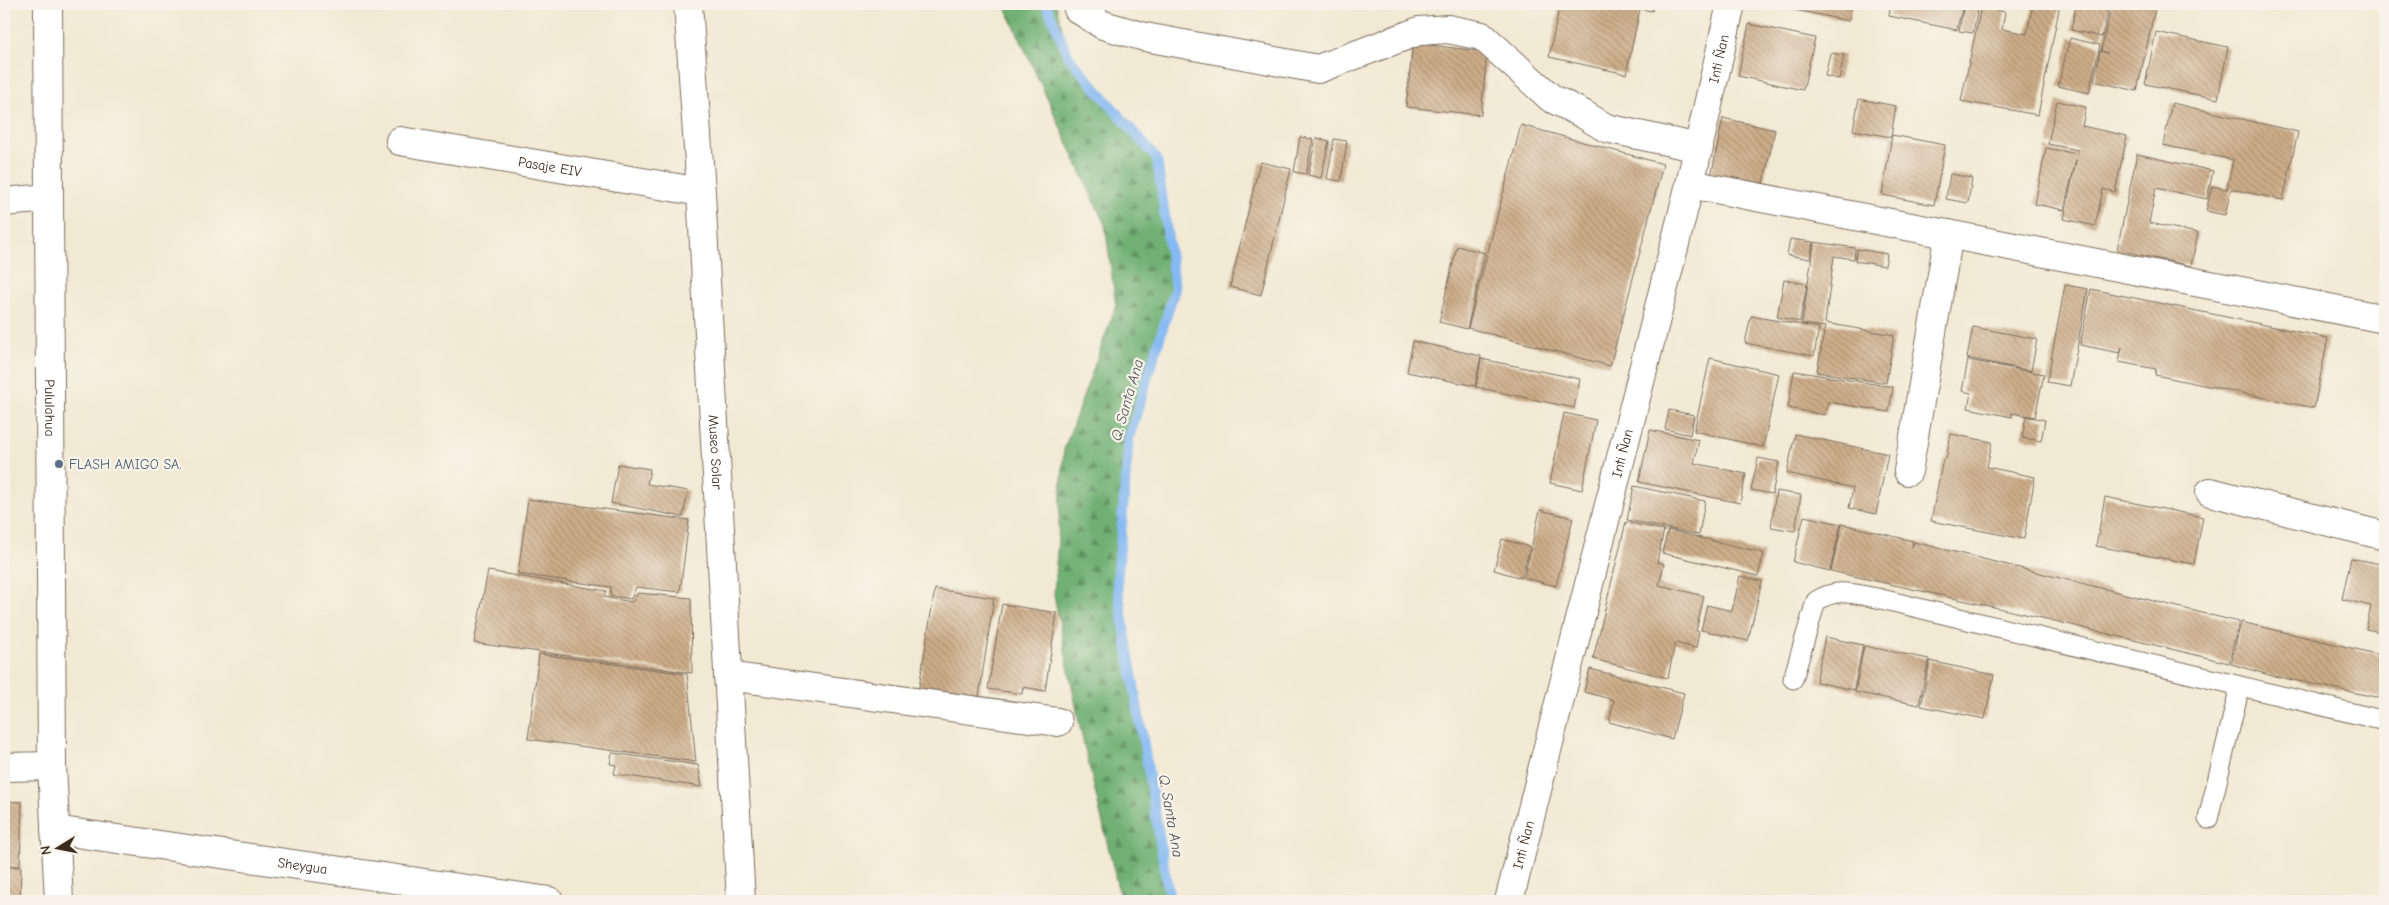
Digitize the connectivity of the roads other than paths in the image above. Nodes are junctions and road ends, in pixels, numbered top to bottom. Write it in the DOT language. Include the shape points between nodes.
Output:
graph roads {
  1 [pos="48,4"];
  2 [pos="688,4"];
  3 [pos="1077,4"];
  4 [pos="1731,4"];
  5 [pos="400,142"];
  6 [pos="1699,148"];
  7 [pos="1690,184"];
  8 [pos="702,192"];
  9 [pos="48,198"];
  10 [pos="4,202"];
  11 [pos="1949,234"];
  12 [pos="2385,319"];
  13 [pos="1908,471"];
  14 [pos="2210,492"];
  15 [pos="2385,536"];
  16 [pos="728,676"];
  17 [pos="1793,679"];
  18 [pos="2240,686"];
  19 [pos="2385,721"];
  20 [pos="1058,722"];
  21 [pos="52,766"];
  22 [pos="4,767"];
  23 [pos="2208,819"];
  24 [pos="55,830"];
  25 [pos="58,901"];
  26 [pos="549,901"];
  27 [pos="741,901"];
  28 [pos="1509,901"];
  1 -- 9 [label="street, Pululahua"];
  2 -- 8 [label="street, Museo Solar"];
  3 -- 6 [label="street" via="1078,9 1103,25 1318,69 1419,31 1448,29 1482,36 1551,98 1606,128"];
  4 -- 6 [label="street, Inti Ñan"];
  5 -- 8 [label="street, Pasaje EIV"];
  6 -- 7 [label="street, Inti Ñan"];
  7 -- 11 [label="street"];
  7 -- 28 [label="street, Inti Ñan"];
  8 -- 16 [label="street, Museo Solar"];
  9 -- 10 [label="street"];
  9 -- 21 [label="street, Pululahua"];
  11 -- 12 [label="street"];
  11 -- 13 [label="street"];
  14 -- 15 [label="street"];
  16 -- 20 [label="street"];
  16 -- 27 [label="street, Museo Solar"];
  17 -- 18 [label="lane" via="1816,601 1838,592 1876,598"];
  18 -- 19 [label="lane"];
  18 -- 23 [label="lane"];
  21 -- 22 [label="street"];
  21 -- 24 [label="street, Pululahua"];
  24 -- 25 [label="street, Pululahua"];
  24 -- 26 [label="street, Sheygua"];
}
